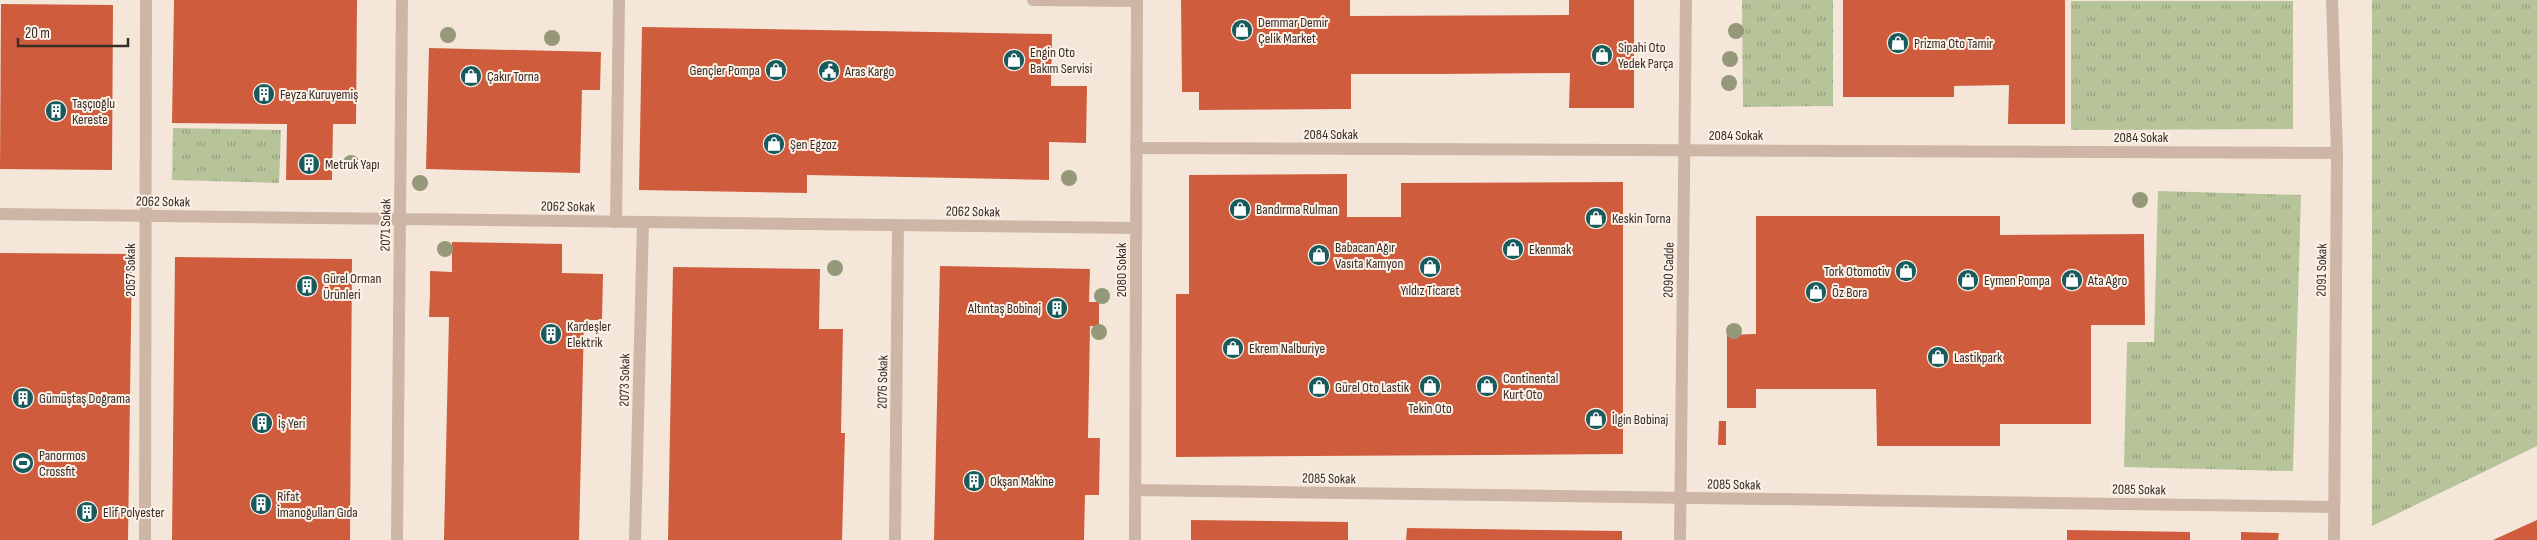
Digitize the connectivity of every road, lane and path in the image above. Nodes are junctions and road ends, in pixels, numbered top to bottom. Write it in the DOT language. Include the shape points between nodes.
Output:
graph roads {
  1 [pos="146,0"];
  2 [pos="402,0"];
  3 [pos="619,0"];
  4 [pos="1033,0"];
  5 [pos="1137,0"];
  6 [pos="1686,0"];
  7 [pos="2332,0"];
  8 [pos="1136,148"];
  9 [pos="1684,150"];
  10 [pos="2337,152"];
  11 [pos="0,214"];
  12 [pos="145,216"];
  13 [pos="400,219"];
  14 [pos="616,222"];
  15 [pos="643,222"];
  16 [pos="898,225"];
  17 [pos="1136,228"];
  18 [pos="1135,490"];
  19 [pos="1680,498"];
  20 [pos="2334,507"];
  21 [pos="144,540"];
  22 [pos="396,540"];
  23 [pos="635,540"];
  24 [pos="895,540"];
  25 [pos="1135,540"];
  26 [pos="1680,540"];
  27 [pos="2334,540"];
  1 -- 12 [label="street, 2057 Sokak"];
  2 -- 13 [label="street, 2071 Sokak"];
  3 -- 14 [label="street"];
  4 -- 5 [label="street"];
  5 -- 8 [label="street, 2080 Sokak"];
  6 -- 9 [label="street, 2090 Cadde"];
  7 -- 10 [label="street, 2091 Sokak"];
  8 -- 9 [label="street, 2084 Sokak"];
  8 -- 17 [label="street, 2080 Sokak"];
  9 -- 10 [label="street, 2084 Sokak"];
  9 -- 19 [label="street, 2090 Cadde"];
  10 -- 20 [label="street, 2091 Sokak"];
  11 -- 12 [label="street, 2062 Sokak"];
  12 -- 13 [label="street, 2062 Sokak"];
  12 -- 21 [label="street, 2057 Sokak"];
  13 -- 14 [label="street, 2062 Sokak"];
  13 -- 22 [label="street, 2071 Sokak"];
  14 -- 15 [label="street, 2062 Sokak"];
  15 -- 16 [label="street, 2062 Sokak"];
  15 -- 23 [label="street, 2073 Sokak"];
  16 -- 17 [label="street, 2062 Sokak"];
  16 -- 24 [label="street, 2076 Sokak"];
  17 -- 18 [label="street, 2080 Sokak"];
  18 -- 19 [label="street, 2085 Sokak"];
  18 -- 25 [label="street, 2080 Sokak"];
  19 -- 20 [label="street, 2085 Sokak"];
  19 -- 26 [label="street, 2090 Cadde"];
  20 -- 27 [label="street, 2091 Sokak"];
}
